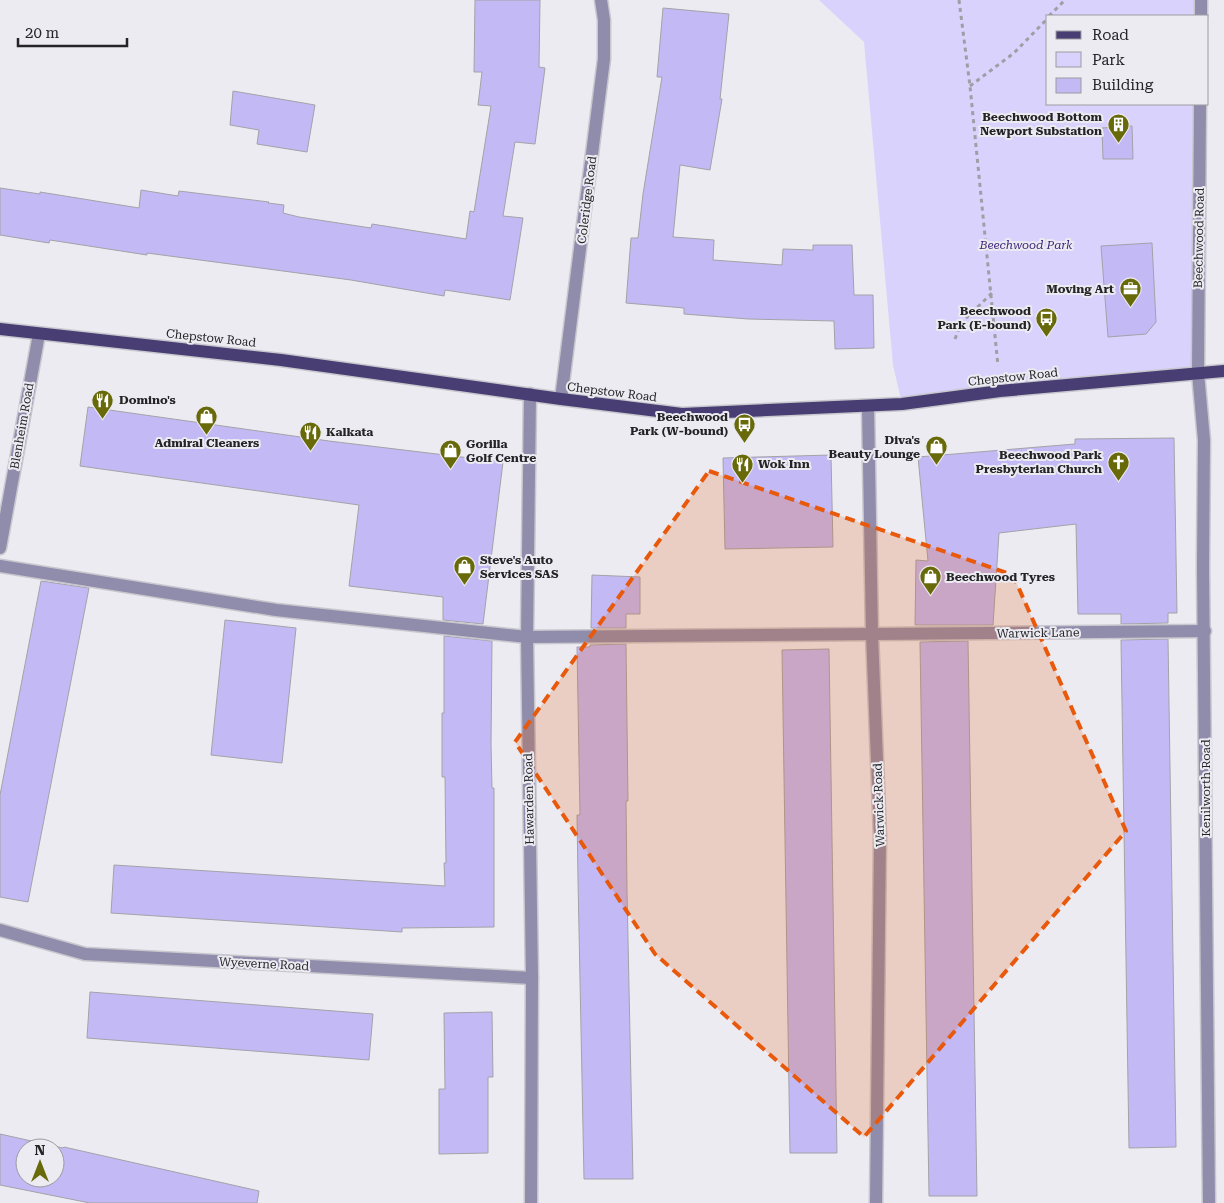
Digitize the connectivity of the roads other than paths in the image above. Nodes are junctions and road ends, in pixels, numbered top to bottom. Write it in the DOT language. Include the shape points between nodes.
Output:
graph roads {
  1 [pos="601,0"];
  2 [pos="1201,0"];
  3 [pos="1201,15"];
  4 [pos="1200,105"];
  5 [pos="0,328"];
  6 [pos="39,334"];
  7 [pos="1224,371"];
  8 [pos="1198,373"];
  9 [pos="530,394"];
  10 [pos="561,399"];
  11 [pos="868,407"];
  12 [pos="0,548"];
  13 [pos="0,566"];
  14 [pos="1205,631"];
  15 [pos="872,634"];
  16 [pos="527,638"];
  17 [pos="0,930"];
  18 [pos="532,978"];
  19 [pos="531,1203"];
  20 [pos="876,1203"];
  21 [pos="1209,1203"];
  1 -- 10 [label="street, Coleridge Road" via="604,59"];
  2 -- 3 [label="street"];
  4 -- 8 [label="street, Beechwood Road"];
  5 -- 6 [label="main road, Chepstow Road"];
  6 -- 9 [label="main road, Chepstow Road" via="281,360"];
  6 -- 12 [label="street, Blenheim Road"];
  7 -- 8 [label="main road, Chepstow Road"];
  8 -- 11 [label="main road, Chepstow Road"];
  8 -- 14 [label="street, Kenilworth Road" via="1204,440"];
  9 -- 10 [label="main road, Chepstow Road"];
  9 -- 16 [label="street, Hawarden Road"];
  10 -- 11 [label="main road, Chepstow Road" via="682,414"];
  11 -- 15 [label="street, Warwick Road"];
  13 -- 16 [label="street, Warwick Lane" via="276,610"];
  14 -- 15 [label="street, Warwick Lane"];
  14 -- 21 [label="street, Kenilworth Road"];
  15 -- 16 [label="street, Warwick Lane"];
  15 -- 20 [label="street, Warwick Road" via="880,837"];
  16 -- 18 [label="street, Hawarden Road"];
  17 -- 18 [label="street, Wyeverne Road" via="85,954"];
  18 -- 19 [label="street, Hawarden Road"];
}
